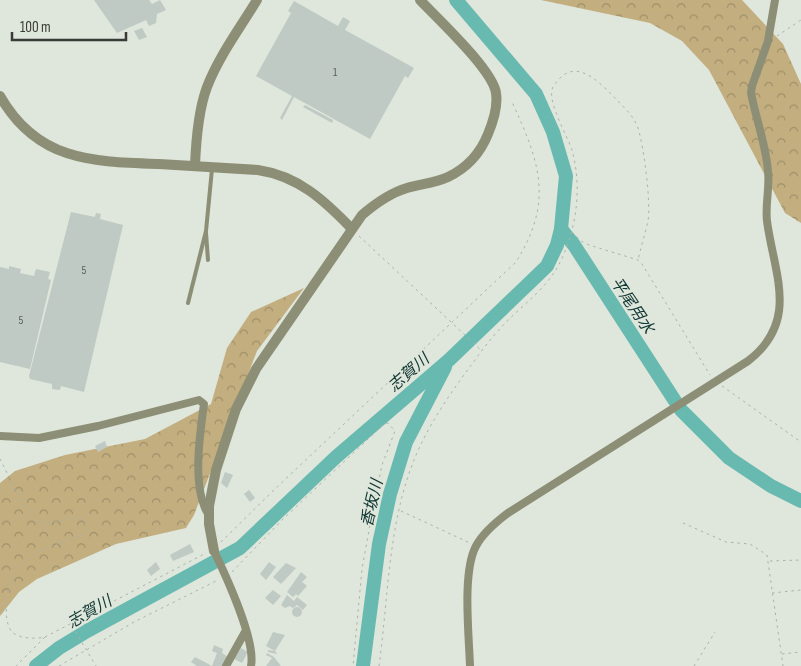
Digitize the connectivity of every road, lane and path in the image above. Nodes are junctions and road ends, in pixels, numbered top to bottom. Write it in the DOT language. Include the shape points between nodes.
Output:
graph roads {
  1 [pos="257,0"];
  2 [pos="420,0"];
  3 [pos="775,0"];
  4 [pos="801,20"];
  5 [pos="769,36"];
  6 [pos="0,96"];
  7 [pos="512,102"];
  8 [pos="195,166"];
  9 [pos="212,167"];
  10 [pos="351,228"];
  11 [pos="206,231"];
  12 [pos="572,231"];
  13 [pos="208,260"];
  14 [pos="638,260"];
  15 [pos="188,303"];
  16 [pos="452,323"];
  17 [pos="482,351"];
  18 [pos="715,381"];
  19 [pos="0,436"];
  20 [pos="801,442"];
  21 [pos="0,459"];
  22 [pos="400,511"];
  23 [pos="209,514"];
  24 [pos="683,523"];
  25 [pos="476,546"];
  26 [pos="214,550"];
  27 [pos="801,560"];
  28 [pos="769,561"];
  29 [pos="226,576"];
  30 [pos="801,590"];
  31 [pos="772,594"];
  32 [pos="72,626"];
  33 [pos="245,632"];
  34 [pos="715,632"];
  35 [pos="45,637"];
  36 [pos="87,651"];
  37 [pos="801,652"];
  38 [pos="781,654"];
  39 [pos="16,666"];
  40 [pos="59,666"];
  41 [pos="96,666"];
  42 [pos="226,666"];
  43 [pos="250,666"];
  44 [pos="353,666"];
  45 [pos="379,666"];
  46 [pos="470,666"];
  47 [pos="694,666"];
  48 [pos="783,666"];
  1 -- 8 [label="street" via="207,87 198,128"];
  2 -- 10 [label="street" via="480,64 492,82 496,95 491,127 476,157 459,171 384,197"];
  3 -- 5 [label="street"];
  4 -- 5 [label="path" via="778,36"];
  5 -- 18 [label="street" via="751,93 768,169 767,220 781,303 767,345"];
  6 -- 8 [label="street" via="38,140 66,154 99,162"];
  7 -- 16 [label="path" via="533,148 539,175 535,222 516,262"];
  8 -- 9 [label="street"];
  9 -- 10 [label="street" via="258,170 285,176 318,197"];
  9 -- 11 [label="lane"];
  10 -- 16 [label="path"];
  10 -- 23 [label="street" via="256,369 244,392 224,438"];
  11 -- 13 [label="lane"];
  11 -- 15 [label="lane"];
  12 -- 14 [label="path" via="581,242"];
  12 -- 14 [label="path" via="577,198 576,175 572,150 551,97 554,86 575,71 593,76 627,109 638,128 648,214"];
  12 -- 17 [label="path" via="557,270 544,288 497,332"];
  14 -- 18 [label="path"];
  16 -- 17 [label="path"];
  16 -- 26 [label="path"];
  17 -- 22 [label="path" via="446,402 414,460"];
  18 -- 20 [label="path"];
  18 -- 25 [label="street" via="508,513"];
  19 -- 23 [label="street" via="39,438 199,400 204,404 198,440 200,478 205,509"];
  21 -- 35 [label="path" via="29,514 37,522 47,524 79,519 87,528 83,535 48,548 23,562 9,584 5,611 10,631 21,637"];
  22 -- 25 [label="path"];
  22 -- 45 [label="path"];
  23 -- 26 [label="street"];
  24 -- 28 [label="path" via="726,542 750,544 767,555"];
  25 -- 46 [label="street" via="469,575"];
  26 -- 29 [label="street"];
  26 -- 32 [label="path"];
  27 -- 28 [label="path"];
  28 -- 31 [label="path"];
  29 -- 33 [label="street"];
  29 -- 36 [label="path" via="150,614"];
  29 -- 44 [label="path" via="383,425 392,425 395,431 382,465 362,569"];
  30 -- 31 [label="path"];
  31 -- 38 [label="path"];
  32 -- 35 [label="path"];
  32 -- 36 [label="path"];
  33 -- 42 [label="street"];
  33 -- 43 [label="street" via="251,652"];
  34 -- 47 [label="path"];
  35 -- 39 [label="path"];
  36 -- 40 [label="path"];
  36 -- 41 [label="path"];
  37 -- 38 [label="path"];
  38 -- 48 [label="path"];
}
